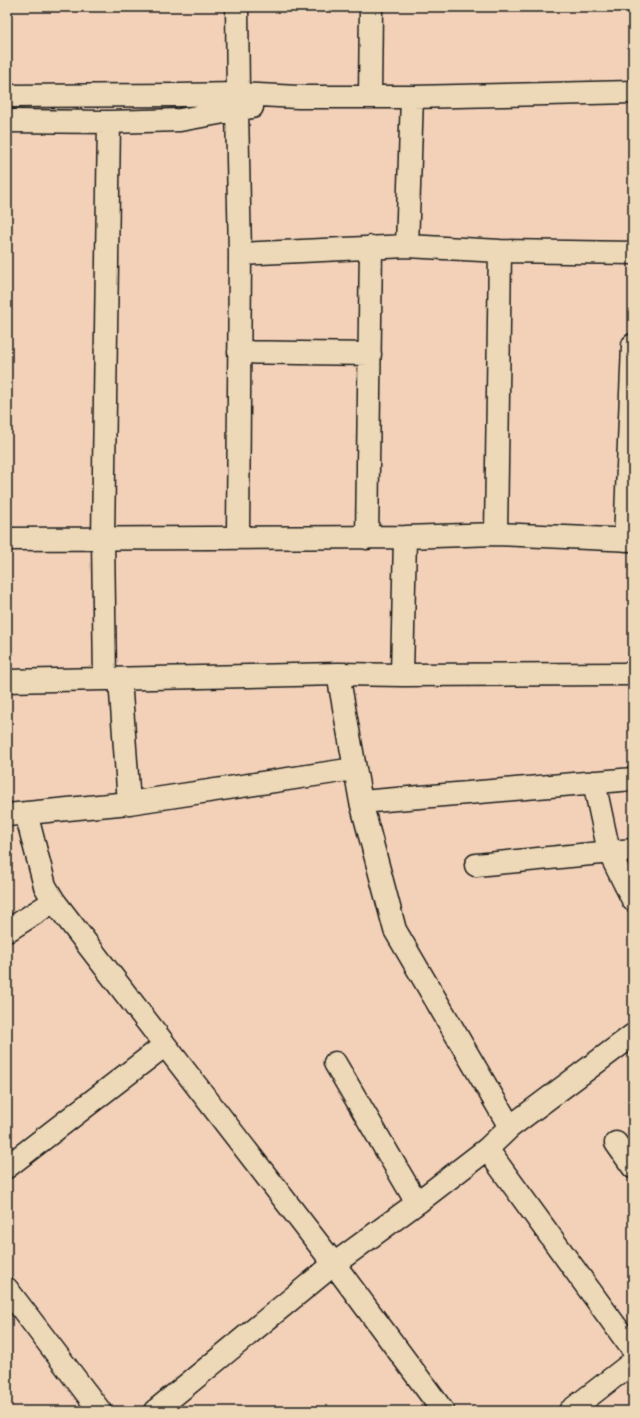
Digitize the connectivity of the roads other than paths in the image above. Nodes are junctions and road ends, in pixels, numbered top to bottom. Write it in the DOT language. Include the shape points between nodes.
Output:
graph roads {
  1 [pos="237,7"];
  2 [pos="371,7"];
  3 [pos="633,92"];
  4 [pos="7,96"];
  5 [pos="370,97"];
  6 [pos="412,97"];
  7 [pos="238,102"];
  8 [pos="7,121"];
  9 [pos="109,122"];
  10 [pos="407,246"];
  11 [pos="371,247"];
  12 [pos="500,251"];
  13 [pos="633,253"];
  14 [pos="240,254"];
  15 [pos="633,345"];
  16 [pos="239,352"];
  17 [pos="633,353"];
  18 [pos="370,354"];
  19 [pos="496,534"];
  20 [pos="238,537"];
  21 [pos="367,538"];
  22 [pos="405,538"];
  23 [pos="7,539"];
  24 [pos="103,539"];
  25 [pos="629,540"];
  26 [pos="338,674"];
  27 [pos="633,674"];
  28 [pos="402,675"];
  29 [pos="112,679"];
  30 [pos="7,681"];
  31 [pos="354,769"];
  32 [pos="633,779"];
  33 [pos="594,782"];
  34 [pos="361,802"];
  35 [pos="129,803"];
  36 [pos="17,814"];
  37 [pos="633,850"];
  38 [pos="609,852"];
  39 [pos="476,864"];
  40 [pos="633,900"];
  41 [pos="54,901"];
  42 [pos="7,930"];
  43 [pos="633,1035"];
  44 [pos="165,1045"];
  45 [pos="335,1063"];
  46 [pos="510,1127"];
  47 [pos="616,1143"];
  48 [pos="487,1149"];
  49 [pos="7,1167"];
  50 [pos="633,1167"];
  51 [pos="417,1204"];
  52 [pos="334,1264"];
  53 [pos="7,1289"];
  54 [pos="633,1350"];
  55 [pos="633,1362"];
  56 [pos="100,1411"];
  57 [pos="155,1411"];
  58 [pos="443,1411"];
  59 [pos="570,1411"];
  1 -- 7 [label="street"];
  2 -- 5 [label="street"];
  3 -- 6 [label="street"];
  4 -- 7 [label="street" via="178,95"];
  5 -- 6 [label="street"];
  5 -- 7 [label="street" via="298,97"];
  6 -- 10 [label="street"];
  7 -- 9 [label="street" via="180,120"];
  7 -- 14 [label="street"];
  8 -- 9 [label="street"];
  9 -- 24 [label="street"];
  10 -- 11 [label="street"];
  10 -- 12 [label="street"];
  11 -- 14 [label="street"];
  11 -- 18 [label="street"];
  12 -- 13 [label="street"];
  12 -- 19 [label="street"];
  14 -- 16 [label="street"];
  15 -- 17 [label="street"];
  16 -- 18 [label="street"];
  16 -- 20 [label="street"];
  17 -- 25 [label="street"];
  18 -- 21 [label="street"];
  19 -- 22 [label="street"];
  19 -- 25 [label="street"];
  20 -- 21 [label="street"];
  20 -- 24 [label="street"];
  21 -- 22 [label="street"];
  22 -- 28 [label="street"];
  23 -- 24 [label="street"];
  24 -- 29 [label="street"];
  26 -- 28 [label="street"];
  26 -- 29 [label="street"];
  26 -- 31 [label="street"];
  27 -- 28 [label="street"];
  29 -- 30 [label="street"];
  29 -- 35 [label="street"];
  31 -- 34 [label="street"];
  31 -- 35 [label="street"];
  32 -- 33 [label="street"];
  33 -- 34 [label="street"];
  33 -- 38 [label="street"];
  34 -- 46 [label="street" via="395,930"];
  35 -- 36 [label="street"];
  36 -- 41 [label="street" via="45,886"];
  37 -- 38 [label="street"];
  38 -- 39 [label="street"];
  38 -- 40 [label="street"];
  41 -- 42 [label="street"];
  41 -- 44 [label="street"];
  43 -- 46 [label="street"];
  44 -- 49 [label="street"];
  44 -- 52 [label="street"];
  45 -- 51 [label="street"];
  46 -- 48 [label="street"];
  47 -- 50 [label="street"];
  48 -- 51 [label="street"];
  48 -- 54 [label="street"];
  51 -- 52 [label="street"];
  52 -- 57 [label="street"];
  52 -- 58 [label="street"];
  53 -- 56 [label="street"];
  55 -- 59 [label="street"];
}
